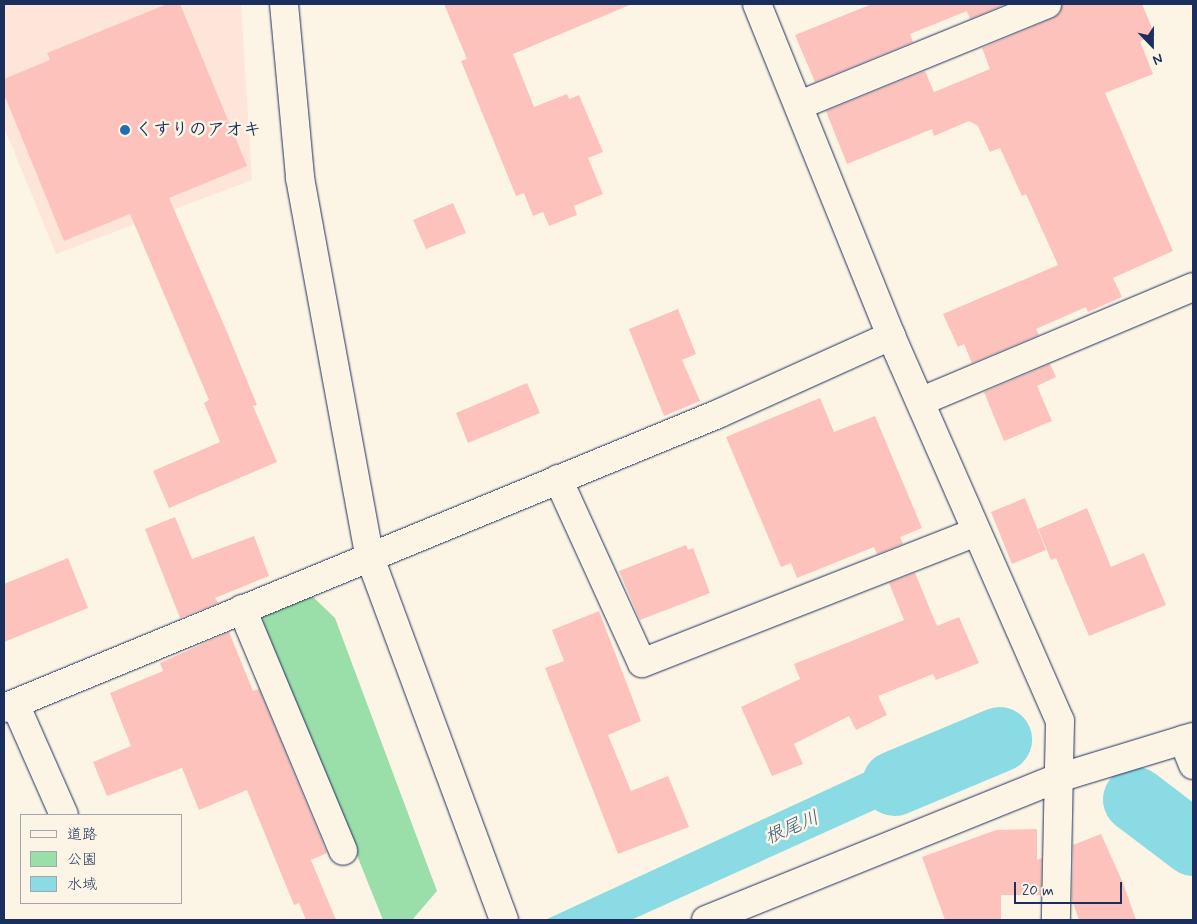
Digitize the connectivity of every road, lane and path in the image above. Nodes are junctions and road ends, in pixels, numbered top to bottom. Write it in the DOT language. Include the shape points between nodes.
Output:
graph roads {
  1 [pos="284,4"];
  2 [pos="757,4"];
  3 [pos="1047,4"];
  4 [pos="800,105"];
  5 [pos="1193,287"];
  6 [pos="891,336"];
  7 [pos="922,401"];
  8 [pos="558,479"];
  9 [pos="976,532"];
  10 [pos="369,555"];
  11 [pos="242,609"];
  12 [pos="10,706"];
  13 [pos="1188,738"];
  14 [pos="1193,765"];
  15 [pos="1058,778"];
  16 [pos="64,814"];
  17 [pos="343,851"];
  18 [pos="504,920"];
  19 [pos="706,920"];
  20 [pos="1056,920"];
  1 -- 10 [label="street" via="300,178"];
  2 -- 4 [label="street"];
  3 -- 4 [label="street"];
  4 -- 6 [label="street"];
  5 -- 7 [label="street"];
  6 -- 7 [label="street"];
  6 -- 8 [label="street" via="718,414"];
  7 -- 9 [label="street"];
  8 -- 9 [label="street" via="642,663"];
  8 -- 10 [label="street"];
  9 -- 15 [label="street" via="1060,721"];
  10 -- 11 [label="street"];
  10 -- 18 [label="street"];
  11 -- 12 [label="street"];
  11 -- 17 [label="street"];
  12 -- 16 [label="street"];
  13 -- 14 [label="street"];
  13 -- 15 [label="street"];
  15 -- 19 [label="street"];
  15 -- 20 [label="street"];
}
